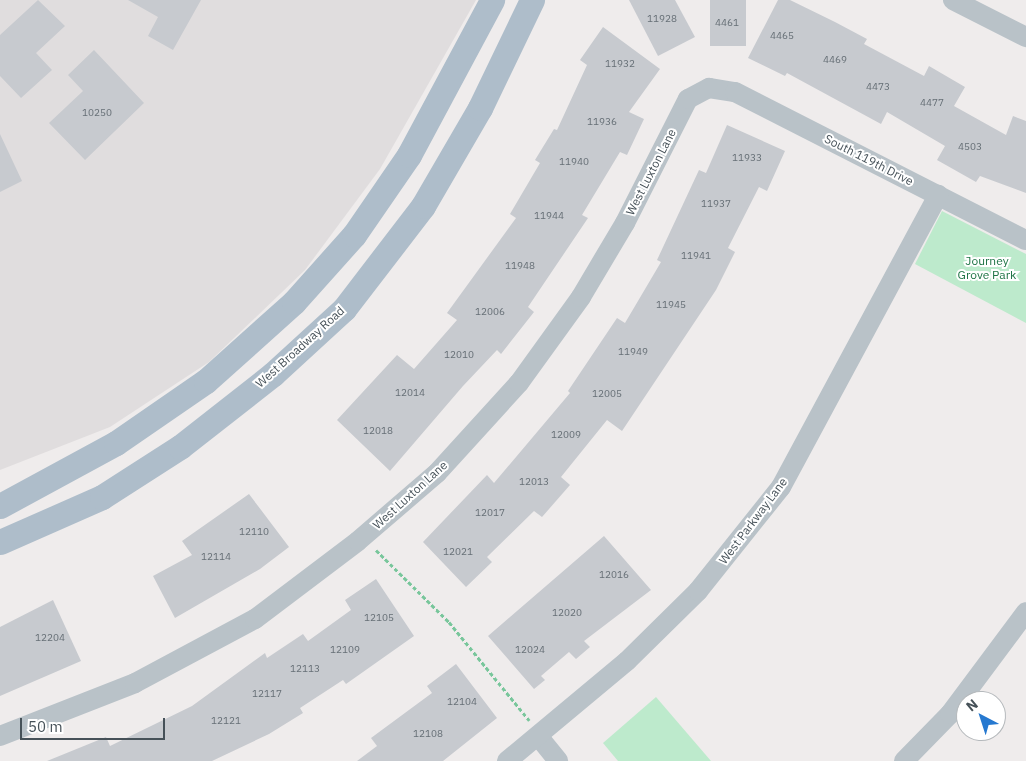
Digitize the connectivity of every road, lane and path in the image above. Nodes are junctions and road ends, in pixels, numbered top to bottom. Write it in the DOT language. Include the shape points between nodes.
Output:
graph roads {
  1 [pos="492,0"];
  2 [pos="532,0"];
  3 [pos="953,0"];
  4 [pos="1026,37"];
  5 [pos="708,88"];
  6 [pos="938,195"];
  7 [pos="1026,240"];
  8 [pos="0,506"];
  9 [pos="365,536"];
  10 [pos="0,542"];
  11 [pos="1026,612"];
  12 [pos="0,736"];
  13 [pos="538,736"];
  14 [pos="507,761"];
  15 [pos="558,761"];
  16 [pos="904,761"];
  1 -- 8 [label="main road" via="409,155 354,235 294,302 206,381 116,444"];
  2 -- 10 [label="main road, West Broadway Road" via="480,108 423,206 344,309 274,374 180,447 102,497"];
  3 -- 4 [label="street"];
  5 -- 6 [label="street, South 119th Drive" via="735,92"];
  5 -- 9 [label="street, West Luxton Lane" via="688,99 625,223 581,297 519,383 437,473"];
  6 -- 7 [label="street, South 119th Drive"];
  6 -- 13 [label="street, West Parkway Lane" via="781,487 698,591 627,661"];
  9 -- 12 [label="street, West Luxton Lane" via="255,619 135,683"];
  9 -- 13 [label="path" via="449,622"];
  11 -- 16 [label="street" via="950,714"];
  13 -- 14 [label="street, West Parkway Lane"];
  13 -- 15 [label="street"];
}
